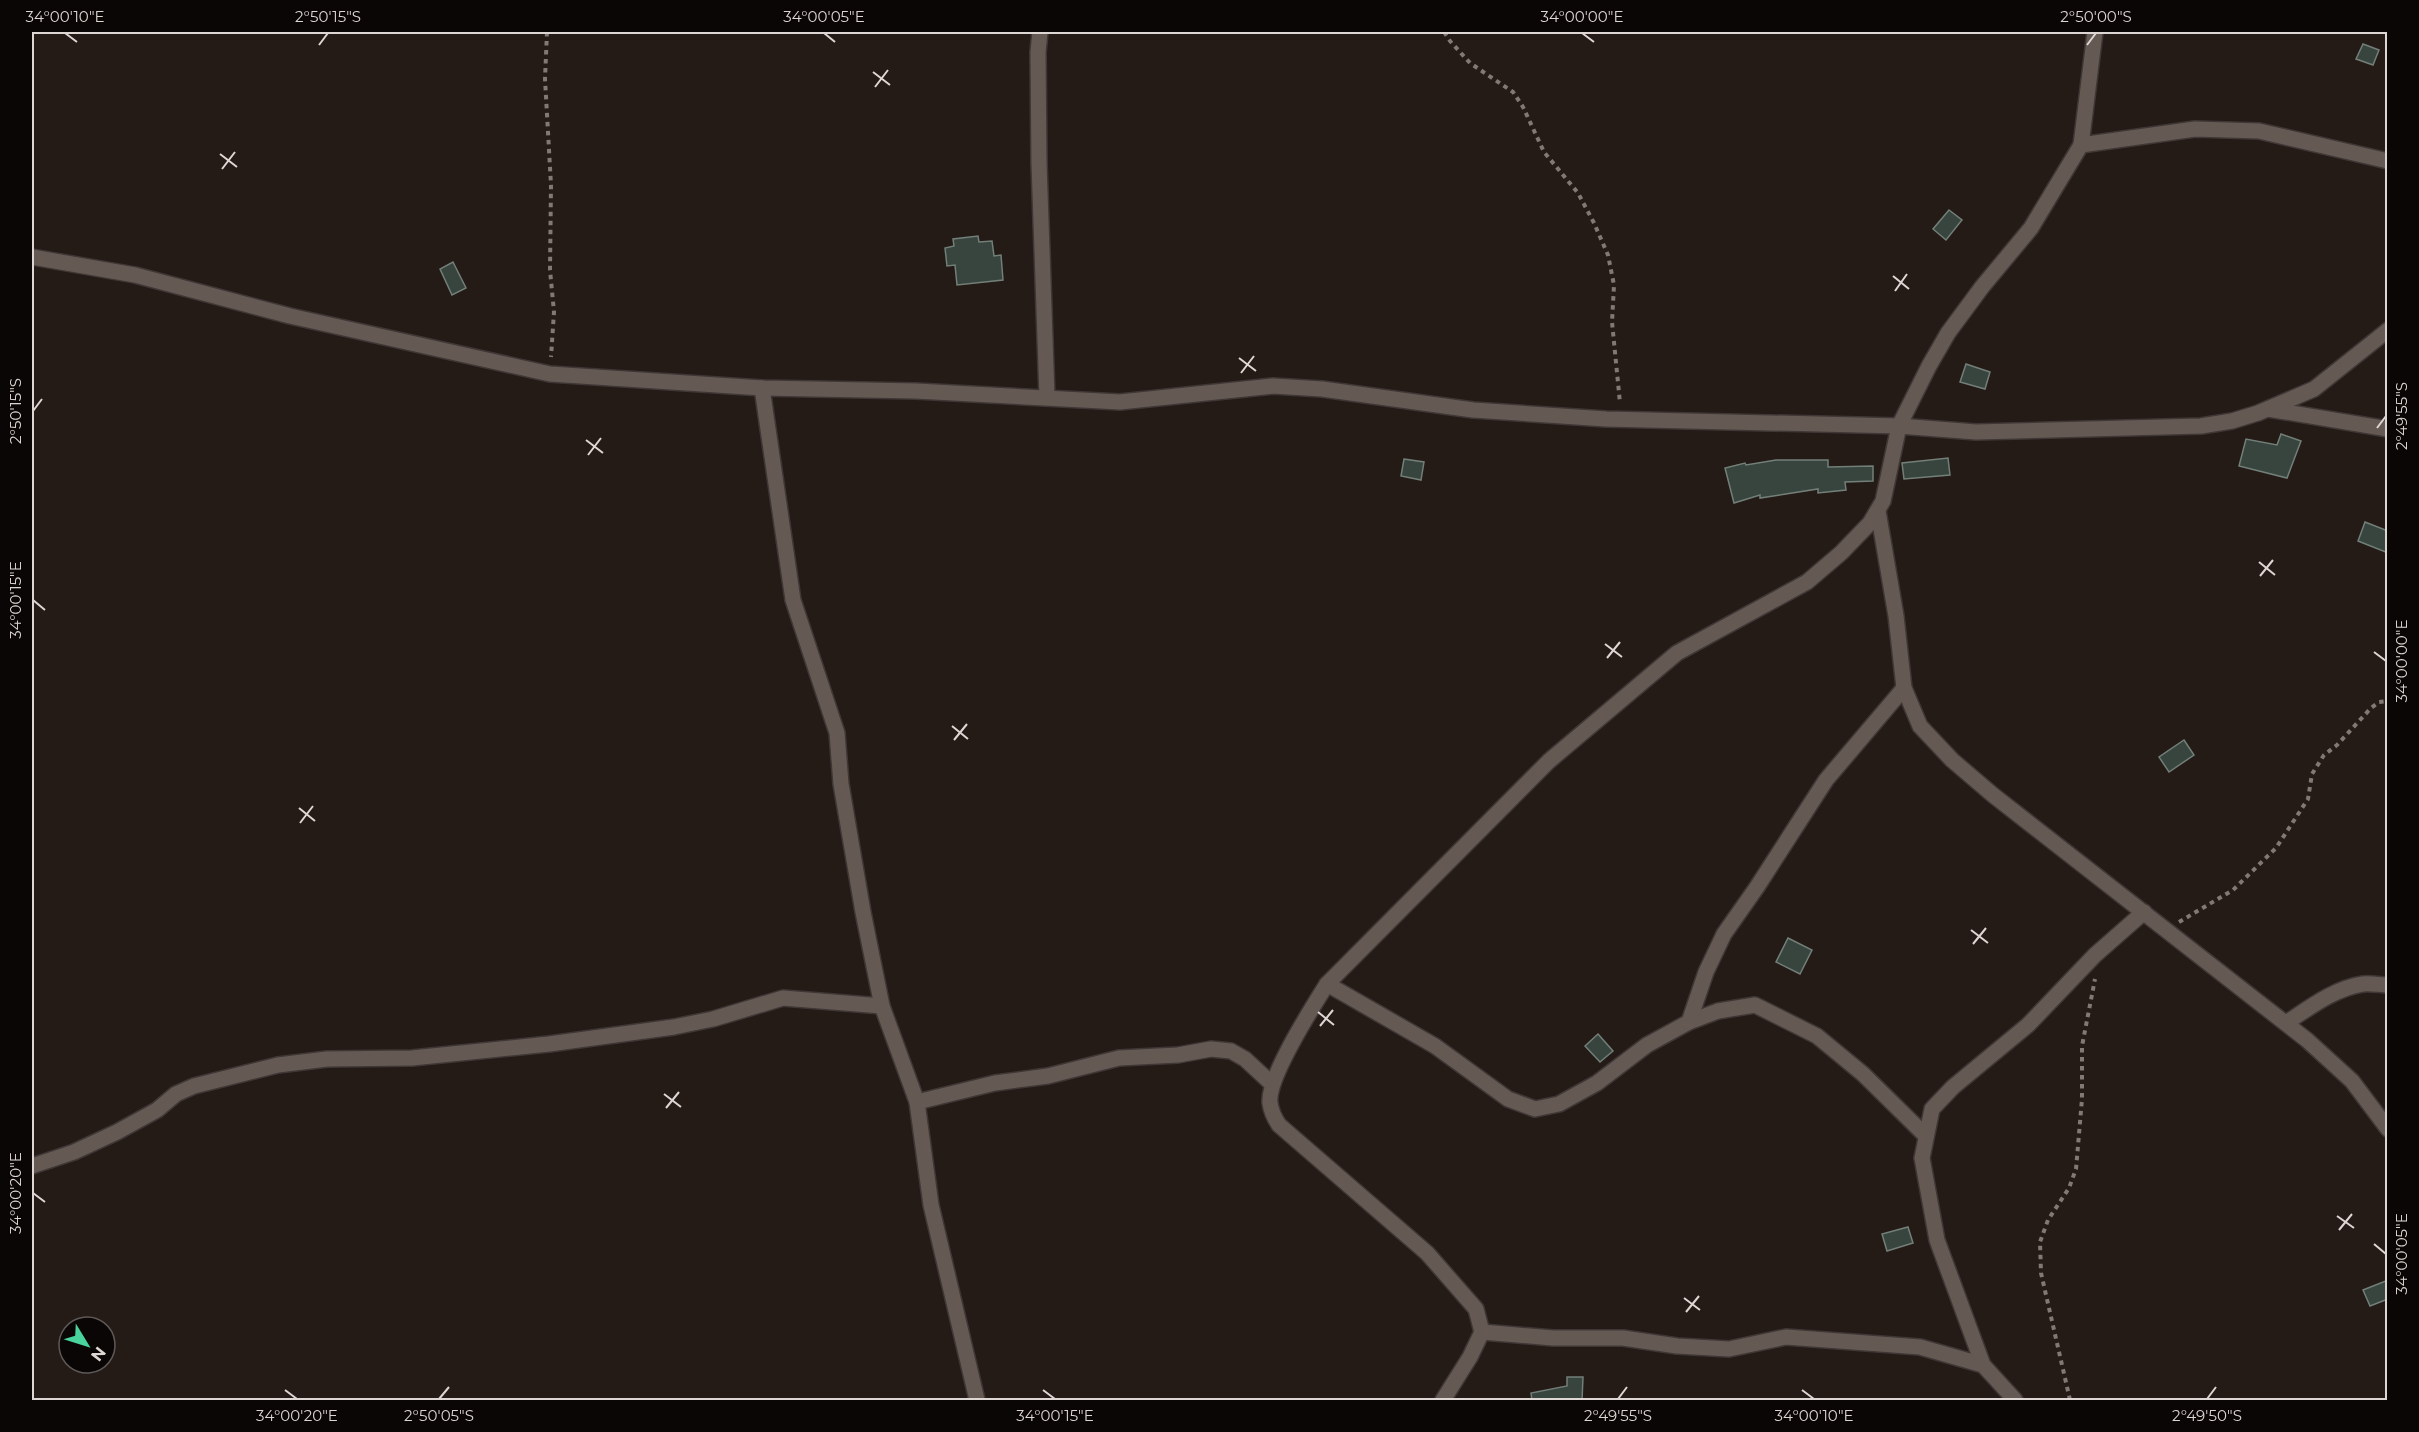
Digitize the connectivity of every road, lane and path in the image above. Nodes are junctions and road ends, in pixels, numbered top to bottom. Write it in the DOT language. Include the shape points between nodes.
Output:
graph roads {
  1 [pos="548,32"];
  2 [pos="1040,32"];
  3 [pos="1444,32"];
  4 [pos="2095,32"];
  5 [pos="2081,145"];
  6 [pos="2388,160"];
  7 [pos="32,257"];
  8 [pos="2388,330"];
  9 [pos="550,374"];
  10 [pos="762,388"];
  11 [pos="1047,398"];
  12 [pos="2268,409"];
  13 [pos="1621,419"];
  14 [pos="1899,426"];
  15 [pos="2388,429"];
  16 [pos="1878,511"];
  17 [pos="1904,688"];
  18 [pos="2388,702"];
  19 [pos="2144,912"];
  20 [pos="2168,930"];
  21 [pos="2095,955"];
  22 [pos="1327,984"];
  23 [pos="2388,985"];
  24 [pos="882,1006"];
  25 [pos="1689,1022"];
  26 [pos="2286,1023"];
  27 [pos="1272,1084"];
  28 [pos="917,1102"];
  29 [pos="2388,1129"];
  30 [pos="1926,1136"];
  31 [pos="32,1166"];
  32 [pos="1482,1332"];
  33 [pos="1983,1365"];
  34 [pos="977,1401"];
  35 [pos="1443,1401"];
  36 [pos="2015,1401"];
  37 [pos="2070,1401"];
  1 -- 9 [label="path" via="545,79 554,312"];
  2 -- 11 [label="street" via="1039,163"];
  3 -- 13 [label="path" via="1470,63 1513,92 1544,152 1578,193 1594,223 1608,255 1614,285 1612,322"];
  4 -- 5 [label="street"];
  5 -- 6 [label="street" via="2194,129 2259,131"];
  5 -- 14 [label="street" via="2031,228 1948,333"];
  7 -- 9 [label="street" via="135,275 290,316"];
  8 -- 12 [label="street" via="2314,389"];
  9 -- 10 [label="street"];
  10 -- 11 [label="street"];
  10 -- 24 [label="street" via="794,600 837,733 841,784"];
  11 -- 13 [label="street" via="1119,402 1273,386 1473,410"];
  12 -- 14 [label="street" via="2201,426 1976,432"];
  12 -- 15 [label="street"];
  13 -- 14 [label="street"];
  14 -- 16 [label="street"];
  16 -- 17 [label="street"];
  16 -- 22 [label="street" via="1841,554 1807,582 1677,653 1549,761"];
  17 -- 19 [label="street" via="1920,726 1952,760"];
  17 -- 25 [label="street" via="1826,780 1724,934"];
  18 -- 20 [label="path" via="2371,708 2324,755 2312,774 2308,799 2276,848 2257,868 2233,890"];
  19 -- 20 [label="street"];
  19 -- 21 [label="street"];
  20 -- 26 [label="street"];
  21 -- 30 [label="street" via="2028,1025 1932,1109"];
  21 -- 37 [label="path" via="2094,987 2082,1046 2076,1169 2040,1242 2041,1273"];
  22 -- 25 [label="street" via="1435,1046 1508,1099 1535,1109 1559,1104 1597,1083 1647,1045"];
  22 -- 27 [label="street"];
  23 -- 26 [label="street" via="2363,984 2339,992"];
  24 -- 28 [label="street"];
  24 -- 31 [label="street" via="783,998 674,1027 549,1044 412,1058 327,1059 278,1065 194,1086 117,1132"];
  25 -- 30 [label="street" via="1718,1011 1755,1005 1774,1013 1817,1036 1863,1074"];
  26 -- 29 [label="street" via="2352,1081"];
  27 -- 28 [label="street" via="1245,1059 1231,1051 1212,1049 1119,1058"];
  27 -- 32 [label="street" via="1270,1102 1279,1125 1427,1253 1476,1309"];
  28 -- 34 [label="street" via="932,1205"];
  30 -- 33 [label="street" via="1922,1158 1937,1240"];
  32 -- 33 [label="street" via="1623,1338 1730,1349 1786,1337 1920,1347"];
  32 -- 35 [label="street"];
  33 -- 36 [label="street"];
}
